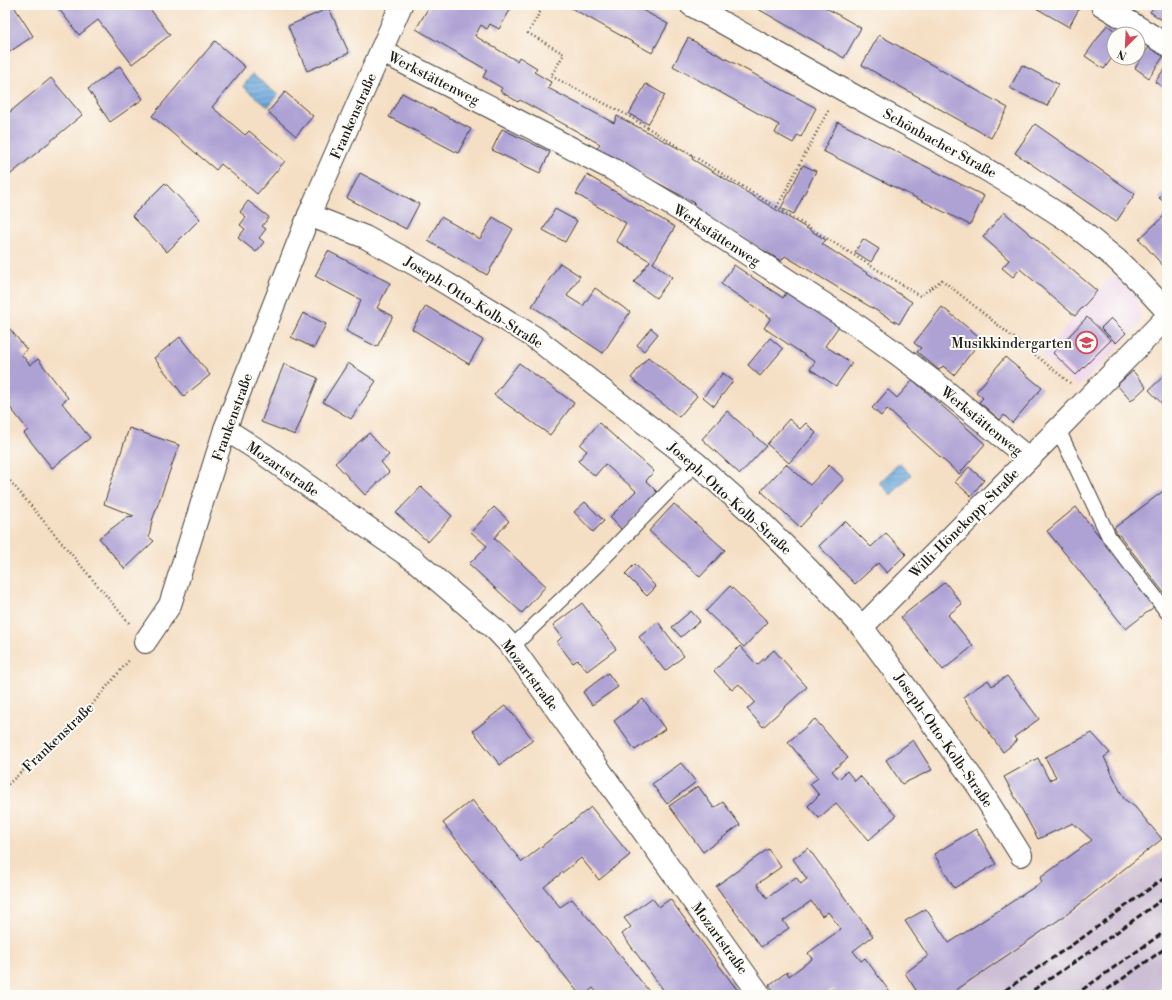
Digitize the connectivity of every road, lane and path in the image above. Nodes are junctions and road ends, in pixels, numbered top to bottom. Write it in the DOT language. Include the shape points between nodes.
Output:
graph roads {
  1 [pos="401,5"];
  2 [pos="544,5"];
  3 [pos="692,5"];
  4 [pos="1102,5"];
  5 [pos="1167,45"];
  6 [pos="381,51"];
  7 [pos="840,88"];
  8 [pos="777,207"];
  9 [pos="309,215"];
  10 [pos="1167,312"];
  11 [pos="1167,317"];
  12 [pos="1088,397"];
  13 [pos="225,429"];
  14 [pos="1058,429"];
  15 [pos="1028,458"];
  16 [pos="696,463"];
  17 [pos="5,475"];
  18 [pos="1167,612"];
  19 [pos="862,627"];
  20 [pos="145,642"];
  21 [pos="512,647"];
  22 [pos="5,787"];
  23 [pos="1021,855"];
  24 [pos="760,995"];
  1 -- 6 [label="street, Frankenstraße"];
  2 -- 8 [label="path" via="528,33 564,54 551,76 627,115"];
  3 -- 7 [label="street, Schönbacher Straße"];
  4 -- 5 [label="street"];
  6 -- 9 [label="street, Frankenstraße"];
  6 -- 15 [label="street, Werkstättenweg" via="612,169 680,210 896,353"];
  7 -- 8 [label="path"];
  7 -- 10 [label="street, Schönbacher Straße" via="991,171 1069,221 1139,280"];
  8 -- 12 [label="path" via="920,296 942,280"];
  9 -- 13 [label="street, Frankenstraße"];
  9 -- 16 [label="street, Joseph-Otto-Kolb-Straße" via="365,237 418,266 534,337"];
  11 -- 12 [label="street, Willi-Hönekopp-Straße"];
  12 -- 14 [label="street, Willi-Hönekopp-Straße"];
  13 -- 20 [label="street, Frankenstraße" via="170,605"];
  13 -- 21 [label="street, Mozartstraße" via="414,560"];
  14 -- 15 [label="street, Willi-Hönekopp-Straße"];
  14 -- 18 [label="lane" via="1109,537"];
  15 -- 19 [label="street, Willi-Hönekopp-Straße"];
  16 -- 19 [label="street, Joseph-Otto-Kolb-Straße" via="754,515"];
  16 -- 21 [label="lane" via="599,563"];
  17 -- 20 [label="path"];
  19 -- 23 [label="street, Joseph-Otto-Kolb-Straße" via="978,786"];
  20 -- 22 [label="path, Frankenstraße" via="78,720"];
  21 -- 24 [label="street, Mozartstraße"];
}
